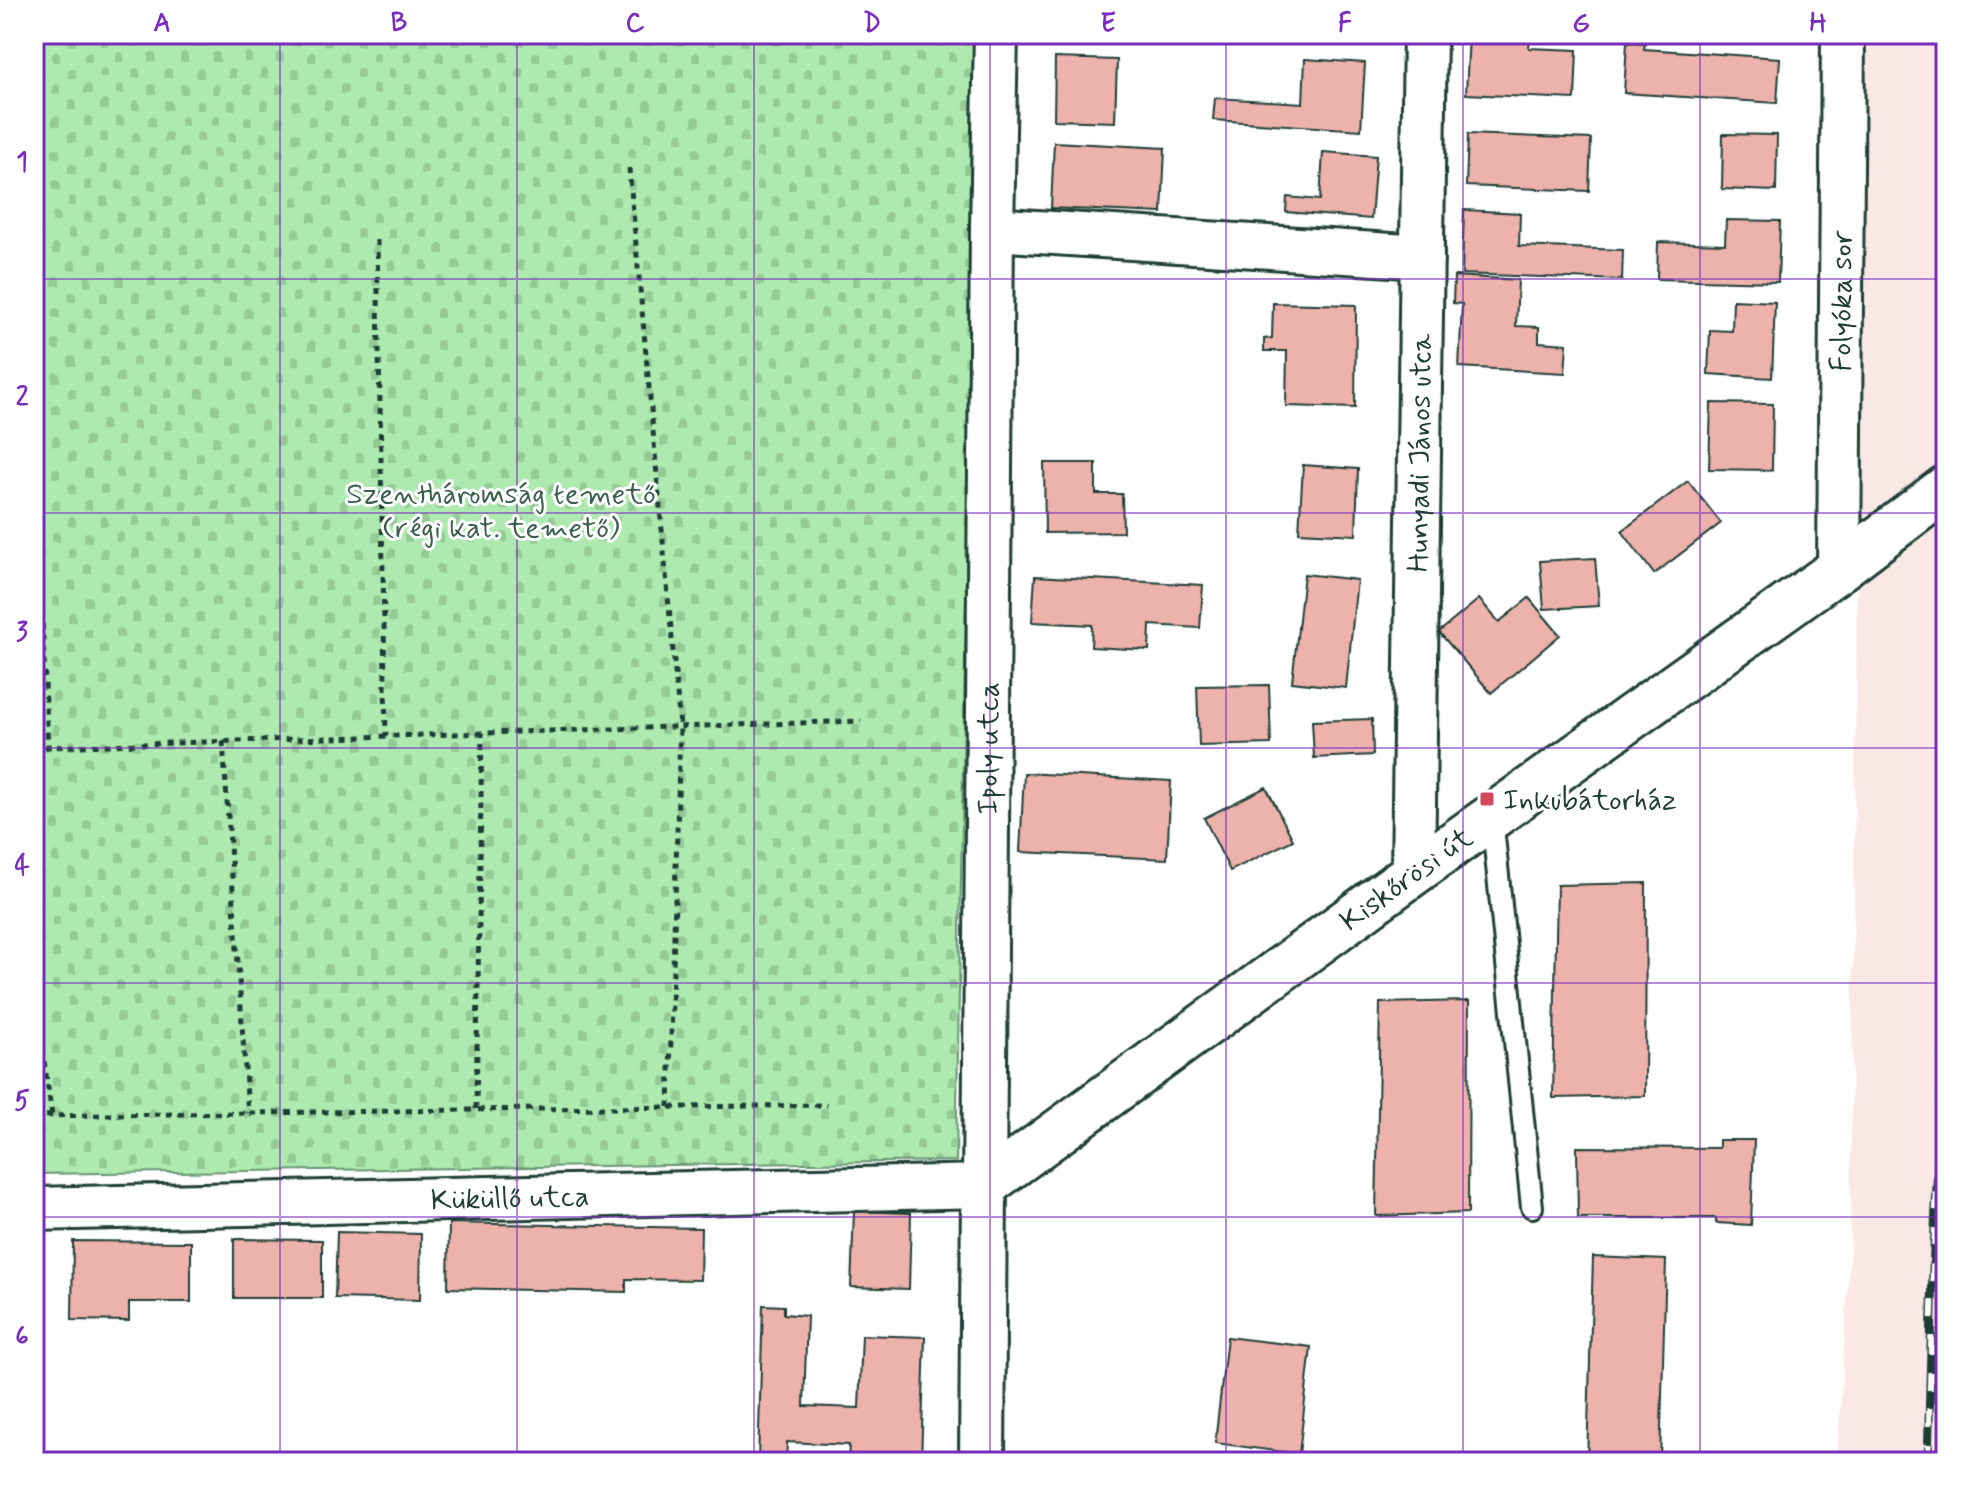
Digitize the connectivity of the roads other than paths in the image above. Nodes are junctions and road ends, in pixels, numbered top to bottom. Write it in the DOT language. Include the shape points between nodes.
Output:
graph roads {
  1 [pos="996,34"];
  2 [pos="1425,34"];
  3 [pos="1843,34"];
  4 [pos="992,229"];
  5 [pos="1422,257"];
  6 [pos="1946,488"];
  7 [pos="1839,569"];
  8 [pos="1492,817"];
  9 [pos="1413,873"];
  10 [pos="984,1186"];
  11 [pos="1532,1207"];
  12 [pos="34,1209"];
  13 [pos="982,1462"];
  1 -- 4 [label="street, Ipoly utca"];
  2 -- 5 [label="street, Hunyadi János utca"];
  3 -- 7 [label="street, Folyóka sor"];
  4 -- 5 [label="street"];
  4 -- 10 [label="street, Ipoly utca"];
  5 -- 9 [label="street, Hunyadi János utca"];
  6 -- 7 [label="street, Kiskőrösi út"];
  7 -- 8 [label="street, Kiskőrösi út"];
  8 -- 9 [label="street, Kiskőrösi út"];
  8 -- 11 [label="lane"];
  9 -- 10 [label="street, Kiskőrösi út"];
  10 -- 12 [label="street, Küküllő utca"];
  10 -- 13 [label="street, Ipoly utca"];
}
